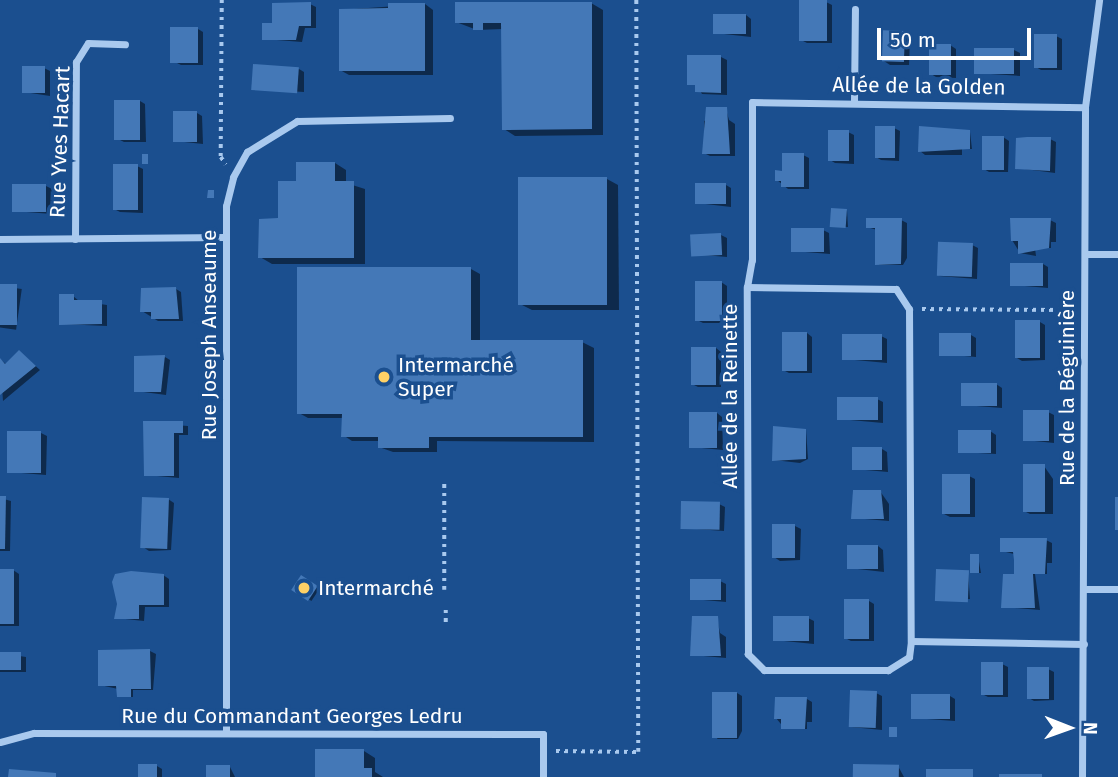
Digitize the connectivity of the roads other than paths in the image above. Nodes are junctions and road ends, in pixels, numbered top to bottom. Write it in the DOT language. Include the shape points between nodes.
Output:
graph roads {
  1 [pos="1099,0"];
  2 [pos="855,9"];
  3 [pos="125,44"];
  4 [pos="854,101"];
  5 [pos="1085,107"];
  6 [pos="450,118"];
  7 [pos="226,237"];
  8 [pos="0,239"];
  9 [pos="75,239"];
  10 [pos="1085,254"];
  11 [pos="1118,254"];
  12 [pos="747,287"];
  13 [pos="1084,589"];
  14 [pos="1118,589"];
  15 [pos="911,640"];
  16 [pos="1084,644"];
  17 [pos="226,733"];
  18 [pos="0,742"];
  19 [pos="543,777"];
  20 [pos="1082,777"];
  1 -- 5 [label="street, Rue de la Béguinière"];
  2 -- 4 [label="street"];
  3 -- 9 [label="street, Rue Yves Hacart" via="88,43 76,62"];
  4 -- 5 [label="street, Allée de la Golden"];
  4 -- 12 [label="street, Allée de la Golden" via="752,102 752,260"];
  5 -- 10 [label="street, Rue de la Béguinière"];
  6 -- 7 [label="street, Rue Joseph Anseaume" via="297,121 247,152 233,177"];
  7 -- 9 [label="street"];
  7 -- 17 [label="street, Rue Joseph Anseaume"];
  8 -- 9 [label="street"];
  10 -- 11 [label="street"];
  10 -- 13 [label="street, Rue de la Béguinière"];
  12 -- 15 [label="street, Allée de la Reinette" via="896,289 909,309"];
  12 -- 15 [label="street, Allée de la Reinette" via="748,654 764,670 888,670 909,657"];
  13 -- 14 [label="street"];
  13 -- 16 [label="street, Rue de la Béguinière"];
  15 -- 16 [label="street"];
  16 -- 20 [label="street, Rue de la Béguinière"];
  17 -- 18 [label="street, Rue du Commandant Georges Ledru" via="34,733"];
  17 -- 19 [label="street, Rue du Commandant Georges Ledru" via="543,734"];
}
